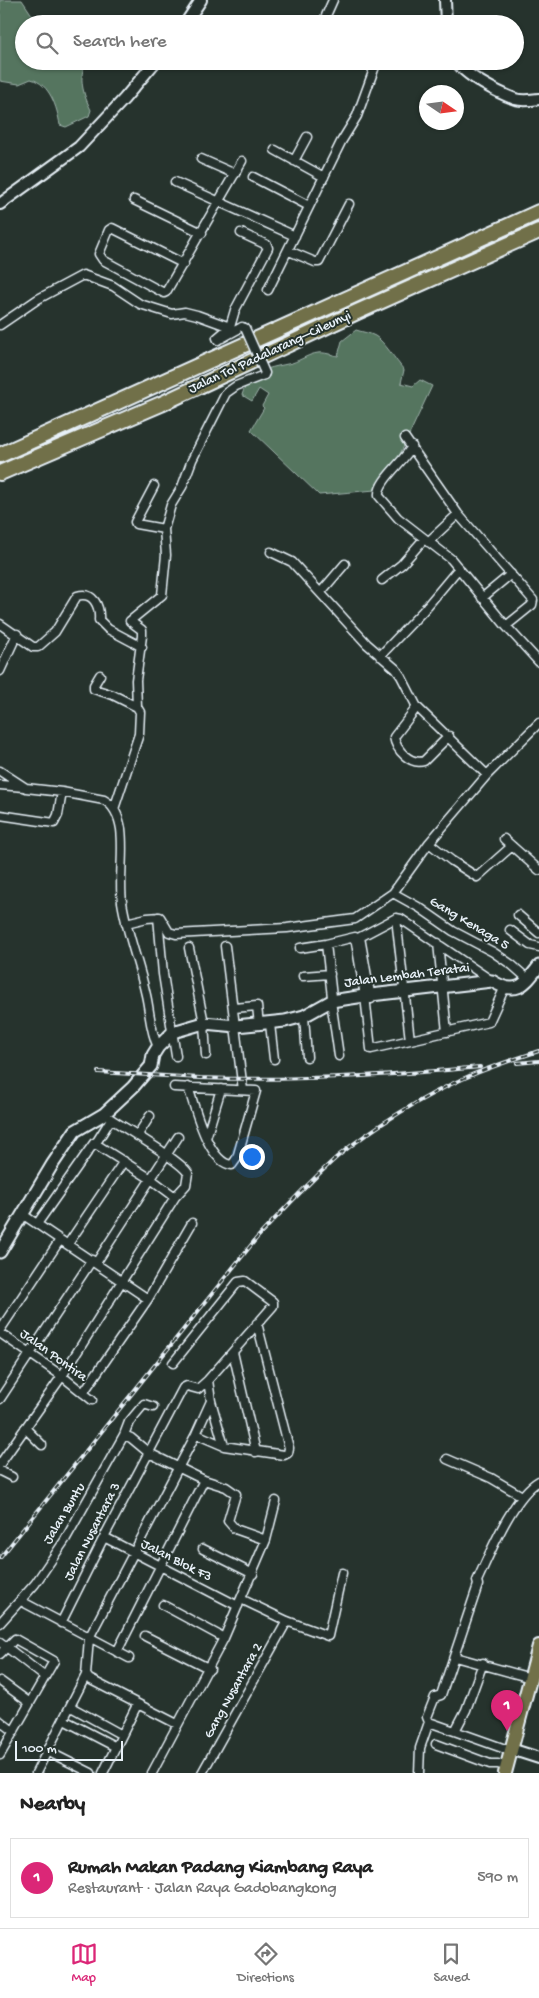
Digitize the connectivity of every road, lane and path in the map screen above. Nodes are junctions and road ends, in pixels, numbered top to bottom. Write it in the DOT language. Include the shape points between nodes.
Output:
graph roads {
  1 [pos="333,0"];
  2 [pos="445,0"];
  3 [pos="198,2"];
  4 [pos="190,15"];
  5 [pos="326,15"];
  6 [pos="446,15"];
  7 [pos="148,70"];
  8 [pos="374,70"];
  9 [pos="463,70"];
  10 [pos="538,101"];
  11 [pos="308,137"];
  12 [pos="275,150"];
  13 [pos="201,159"];
  14 [pos="242,161"];
  15 [pos="294,161"];
  16 [pos="235,174"];
  17 [pos="324,177"];
  18 [pos="253,178"];
  19 [pos="175,182"];
  20 [pos="134,200"];
  21 [pos="219,202"];
  22 [pos="0,204"];
  23 [pos="349,204"];
  24 [pos="309,206"];
  25 [pos="539,212"];
  26 [pos="539,231"];
  27 [pos="202,233"];
  28 [pos="241,233"];
  29 [pos="295,236"];
  30 [pos="289,251"];
  31 [pos="184,264"];
  32 [pos="268,290"];
  33 [pos="0,325"];
  34 [pos="230,327"];
  35 [pos="406,438"];
  36 [pos="412,446"];
  37 [pos="0,454"];
  38 [pos="0,473"];
  39 [pos="154,486"];
  40 [pos="458,514"];
  41 [pos="164,528"];
  42 [pos="426,540"];
  43 [pos="271,552"];
  44 [pos="346,564"];
  45 [pos="459,568"];
  46 [pos="510,574"];
  47 [pos="382,580"];
  48 [pos="321,592"];
  49 [pos="482,598"];
  50 [pos="0,624"];
  51 [pos="506,626"];
  52 [pos="17,634"];
  53 [pos="142,647"];
  54 [pos="380,656"];
  55 [pos="539,662"];
  56 [pos="0,671"];
  57 [pos="100,675"];
  58 [pos="417,706"];
  59 [pos="137,707"];
  60 [pos="539,723"];
  61 [pos="449,736"];
  62 [pos="0,771"];
  63 [pos="488,775"];
  64 [pos="0,785"];
  65 [pos="26,788"];
  66 [pos="62,792"];
  67 [pos="114,809"];
  68 [pos="0,814"];
  69 [pos="504,839"];
  70 [pos="429,843"];
  71 [pos="512,846"];
  72 [pos="539,870"];
  73 [pos="394,893"];
  74 [pos="518,915"];
  75 [pos="158,917"];
  76 [pos="396,918"];
  77 [pos="126,923"];
  78 [pos="352,928"];
  79 [pos="510,930"];
  80 [pos="539,933"];
  81 [pos="355,937"];
  82 [pos="438,943"];
  83 [pos="326,944"];
  84 [pos="226,946"];
  85 [pos="539,947"];
  86 [pos="189,948"];
  87 [pos="300,948"];
  88 [pos="539,966"];
  89 [pos="330,974"];
  90 [pos="303,976"];
  91 [pos="529,980"];
  92 [pos="492,981"];
  93 [pos="442,988"];
  94 [pos="504,989"];
  95 [pos="404,992"];
  96 [pos="368,995"];
  97 [pos="331,1001"];
  98 [pos="234,1008"];
  99 [pos="304,1016"];
  100 [pos="204,1023"];
  101 [pos="264,1024"];
  102 [pos="236,1026"];
  103 [pos="173,1032"];
  104 [pos="447,1032"];
  105 [pos="410,1040"];
  106 [pos="158,1047"];
  107 [pos="206,1055"];
  108 [pos="176,1056"];
  109 [pos="339,1056"];
  110 [pos="307,1057"];
  111 [pos="274,1059"];
  112 [pos="174,1087"];
  113 [pos="188,1087"];
  114 [pos="220,1089"];
  115 [pos="243,1090"];
  116 [pos="150,1116"];
  117 [pos="137,1136"];
  118 [pos="178,1137"];
  119 [pos="206,1138"];
  120 [pos="96,1143"];
  121 [pos="167,1156"];
  122 [pos="124,1161"];
  123 [pos="151,1179"];
  124 [pos="176,1197"];
  125 [pos="22,1214"];
  126 [pos="192,1222"];
  127 [pos="37,1224"];
  128 [pos="60,1240"];
  129 [pos="68,1244"];
  130 [pos="0,1252"];
  131 [pos="94,1262"];
  132 [pos="122,1281"];
  133 [pos="148,1299"];
  134 [pos="257,1323"];
  135 [pos="0,1331"];
  136 [pos="233,1352"];
  137 [pos="31,1354"];
  138 [pos="173,1363"];
  139 [pos="62,1376"];
  140 [pos="208,1380"];
  141 [pos="84,1393"];
  142 [pos="0,1399"];
  143 [pos="92,1400"];
  144 [pos="211,1401"];
  145 [pos="153,1407"];
  146 [pos="24,1428"];
  147 [pos="196,1434"];
  148 [pos="124,1435"];
  149 [pos="42,1445"];
  150 [pos="224,1446"];
  151 [pos="256,1452"];
  152 [pos="148,1453"];
  153 [pos="447,1459"];
  154 [pos="0,1464"];
  155 [pos="177,1467"];
  156 [pos="0,1471"];
  157 [pos="12,1477"];
  158 [pos="204,1480"];
  159 [pos="537,1484"];
  160 [pos="522,1496"];
  161 [pos="276,1501"];
  162 [pos="104,1537"];
  163 [pos="266,1540"];
  164 [pos="203,1549"];
  165 [pos="134,1553"];
  166 [pos="160,1566"];
  167 [pos="342,1573"];
  168 [pos="253,1574"];
  169 [pos="21,1601"];
  170 [pos="239,1602"];
  171 [pos="163,1606"];
  172 [pos="287,1621"];
  173 [pos="61,1623"];
  174 [pos="0,1624"];
  175 [pos="145,1636"];
  176 [pos="89,1638"];
  177 [pos="224,1638"];
  178 [pos="539,1646"];
  179 [pos="2,1648"];
  180 [pos="117,1652"];
  181 [pos="455,1656"];
  182 [pos="129,1658"];
  183 [pos="483,1663"];
  184 [pos="210,1669"];
  185 [pos="535,1673"];
  186 [pos="86,1675"];
  187 [pos="45,1677"];
  188 [pos="0,1681"];
  189 [pos="30,1703"];
  190 [pos="137,1705"];
  191 [pos="71,1707"];
  192 [pos="64,1720"];
  193 [pos="0,1721"];
  194 [pos="429,1722"];
  195 [pos="177,1724"];
  196 [pos="455,1731"];
  197 [pos="14,1732"];
  198 [pos="122,1735"];
  199 [pos="436,1744"];
  200 [pos="116,1747"];
  201 [pos="47,1751"];
  202 [pos="514,1751"];
  203 [pos="0,1755"];
  204 [pos="539,1758"];
  205 [pos="508,1771"];
  206 [pos="36,1773"];
  207 [pos="91,1773"];
  208 [pos="103,1773"];
  209 [pos="152,1773"];
  210 [pos="202,1773"];
  211 [pos="419,1773"];
  1 -- 5 [label="street"];
  2 -- 6 [label="street"];
  3 -- 4 [label="street"];
  7 -- 22 [label="street" via="79,147"];
  8 -- 17 [label="street" via="357,116"];
  9 -- 10 [label="street" via="517,100"];
  11 -- 15 [label="street"];
  12 -- 15 [label="street"];
  13 -- 16 [label="street"];
  14 -- 16 [label="street"];
  15 -- 17 [label="street"];
  16 -- 21 [label="street"];
  17 -- 24 [label="street"];
  18 -- 24 [label="street"];
  19 -- 21 [label="street"];
  20 -- 27 [label="street"];
  21 -- 27 [label="street"];
  21 -- 29 [label="street"];
  23 -- 30 [label="street" via="319,262"];
  24 -- 29 [label="street"];
  25 -- 37 [label="highway, Jalan Tol Padalarang–Cileunyi"];
  26 -- 38 [label="highway, Jalan Tol Padalarang–Cileunyi" via="161,404"];
  27 -- 31 [label="street"];
  28 -- 34 [label="street" via="268,248"];
  29 -- 30 [label="street"];
  30 -- 32 [label="street"];
  31 -- 31 [label="street" via="112,228 99,254 103,260 164,293"];
  33 -- 34 [label="street" via="38,299 83,275 113,286 140,304 172,314 197,314"];
  34 -- 41 [label="street, bridge" via="217,340 245,328 265,373 226,393 171,505"];
  35 -- 36 [label="street"];
  36 -- 40 [label="street"];
  36 -- 42 [label="street" via="378,492 398,518"];
  39 -- 41 [label="street" via="135,522"];
  40 -- 42 [label="street"];
  40 -- 46 [label="street"];
  41 -- 53 [label="street" via="164,590 159,599 130,621 142,630"];
  42 -- 45 [label="street"];
  42 -- 47 [label="street"];
  43 -- 48 [label="street" via="292,562"];
  44 -- 48 [label="street"];
  45 -- 49 [label="street"];
  45 -- 54 [label="street" via="424,611"];
  46 -- 49 [label="street"];
  46 -- 51 [label="street" via="533,602"];
  48 -- 54 [label="street"];
  49 -- 51 [label="street"];
  50 -- 52 [label="street"];
  51 -- 55 [label="street"];
  52 -- 53 [label="street" via="33,647 40,646 55,632 81,594 96,602 100,610 98,620 104,626"];
  52 -- 56 [label="street"];
  53 -- 59 [label="street" via="136,680"];
  54 -- 58 [label="street" via="402,676"];
  57 -- 59 [label="street" via="94,689 113,694"];
  58 -- 61 [label="street"];
  58 -- 61 [label="street" via="394,737 403,755 414,761 424,760"];
  59 -- 67 [label="street" via="140,712 139,734"];
  60 -- 63 [label="street"];
  61 -- 63 [label="street"];
  62 -- 65 [label="street"];
  63 -- 70 [label="street"];
  64 -- 65 [label="street"];
  65 -- 66 [label="street"];
  66 -- 67 [label="street" via="104,800"];
  66 -- 68 [label="street" via="54,823"];
  67 -- 77 [label="street" via="121,829 122,899"];
  69 -- 71 [label="street"];
  70 -- 71 [label="street" via="477,877"];
  70 -- 73 [label="street"];
  71 -- 72 [label="street"];
  73 -- 75 [label="street" via="355,919 287,928 176,934 169,932"];
  73 -- 91 [label="street, Gang Kenaga 5" via="493,952"];
  74 -- 80 [label="street"];
  75 -- 77 [label="street"];
  75 -- 103 [label="street"];
  76 -- 82 [label="street"];
  76 -- 95 [label="street"];
  76 -- 96 [label="street" via="360,936"];
  77 -- 106 [label="street"];
  78 -- 81 [label="street"];
  79 -- 85 [label="street" via="530,945"];
  81 -- 83 [label="street"];
  81 -- 96 [label="street"];
  82 -- 92 [label="street"];
  82 -- 93 [label="street"];
  83 -- 87 [label="street"];
  83 -- 89 [label="street"];
  84 -- 98 [label="street"];
  86 -- 100 [label="street"];
  88 -- 91 [label="main road"];
  89 -- 90 [label="street"];
  89 -- 97 [label="street"];
  91 -- 94 [label="main road" via="520,987"];
  92 -- 93 [label="main road, Jalan Lembah Teratai"];
  92 -- 94 [label="main road"];
  93 -- 95 [label="main road, Jalan Lembah Teratai"];
  93 -- 104 [label="street"];
  94 -- 104 [label="street" via="489,1022"];
  95 -- 96 [label="main road, Jalan Lembah Teratai"];
  95 -- 105 [label="street"];
  96 -- 97 [label="main road, Jalan Lembah Teratai"];
  96 -- 105 [label="street" via="371,1049"];
  97 -- 99 [label="main road, Jalan Lembah Teratai"];
  97 -- 109 [label="street"];
  98 -- 101 [label="street" via="257,1006"];
  98 -- 102 [label="street"];
  99 -- 101 [label="main road, Jalan Lembah Teratai"];
  99 -- 110 [label="street"];
  100 -- 102 [label="main road, Jalan Lembah Teratai"];
  100 -- 103 [label="main road, Jalan Lembah Teratai"];
  100 -- 107 [label="street"];
  101 -- 102 [label="main road, Jalan Lembah Teratai"];
  101 -- 111 [label="street"];
  102 -- 115 [label="street"];
  103 -- 106 [label="main road, Jalan Lembah Teratai"];
  103 -- 108 [label="street"];
  104 -- 105 [label="street"];
  106 -- 125 [label="main road" via="152,1066 133,1087 104,1114 75,1131"];
  112 -- 113 [label="street"];
  113 -- 114 [label="street"];
  113 -- 119 [label="street"];
  114 -- 115 [label="street"];
  114 -- 119 [label="street"];
  115 -- 119 [label="street" via="256,1091 234,1163 230,1165 219,1160"];
  116 -- 117 [label="street"];
  117 -- 120 [label="street" via="110,1119"];
  117 -- 121 [label="street"];
  118 -- 121 [label="street"];
  120 -- 122 [label="street"];
  120 -- 127 [label="street"];
  121 -- 123 [label="street"];
  121 -- 124 [label="street" via="188,1173 186,1185"];
  122 -- 123 [label="street"];
  122 -- 129 [label="street"];
  123 -- 124 [label="street"];
  123 -- 131 [label="street"];
  124 -- 132 [label="street"];
  125 -- 127 [label="street"];
  125 -- 130 [label="main road"];
  126 -- 133 [label="street"];
  127 -- 128 [label="street"];
  128 -- 129 [label="street"];
  128 -- 135 [label="street"];
  129 -- 131 [label="street"];
  131 -- 132 [label="street"];
  131 -- 137 [label="street"];
  132 -- 133 [label="street"];
  132 -- 139 [label="street"];
  133 -- 141 [label="street"];
  134 -- 136 [label="street"];
  134 -- 138 [label="street" via="273,1302 245,1281 238,1282"];
  134 -- 151 [label="street" via="289,1448 284,1455"];
  135 -- 137 [label="street, Jalan Pontira"];
  136 -- 140 [label="street"];
  136 -- 151 [label="street"];
  137 -- 139 [label="street, Jalan Pontira"];
  137 -- 142 [label="street"];
  139 -- 141 [label="street, Jalan Pontira"];
  139 -- 146 [label="street"];
  140 -- 144 [label="street"];
  140 -- 152 [label="street, Jalan Nusantara 3" via="197,1389 183,1388"];
  141 -- 143 [label="street, Jalan Pontira"];
  144 -- 147 [label="street"];
  144 -- 150 [label="street"];
  145 -- 148 [label="street, Jalan Buntu" via="144,1404 129,1422"];
  146 -- 149 [label="street"];
  146 -- 154 [label="street"];
  147 -- 150 [label="street"];
  147 -- 155 [label="street"];
  148 -- 152 [label="street"];
  148 -- 169 [label="street, Jalan Buntu" via="66,1540"];
  150 -- 151 [label="street"];
  152 -- 155 [label="street"];
  152 -- 162 [label="street, Jalan Nusantara 3"];
  153 -- 160 [label="street"];
  155 -- 158 [label="street"];
  155 -- 165 [label="street"];
  156 -- 157 [label="street"];
  158 -- 163 [label="street" via="236,1494 228,1518 231,1525"];
  158 -- 166 [label="street"];
  159 -- 160 [label="street"];
  160 -- 181 [label="street" via="509,1515 477,1581"];
  161 -- 163 [label="street"];
  162 -- 165 [label="street, Jalan Blok F3"];
  162 -- 173 [label="street, Jalan Nusantara 3"];
  163 -- 168 [label="street"];
  164 -- 168 [label="street"];
  165 -- 166 [label="street, Jalan Blok F3"];
  165 -- 176 [label="street"];
  166 -- 170 [label="street, Jalan Blok F3"];
  166 -- 180 [label="street"];
  167 -- 172 [label="street, Jalan Blok F3" via="328,1636"];
  168 -- 170 [label="street"];
  169 -- 173 [label="street"];
  169 -- 174 [label="street, Jalan Buntu"];
  170 -- 172 [label="street, Jalan Blok F3"];
  170 -- 177 [label="street"];
  171 -- 177 [label="street"];
  172 -- 210 [label="street, Gang Nusantara 2"];
  173 -- 176 [label="street"];
  175 -- 184 [label="street"];
  176 -- 180 [label="street"];
  176 -- 186 [label="street"];
  177 -- 184 [label="street"];
  178 -- 185 [label="highway"];
  179 -- 187 [label="street"];
  179 -- 187 [label="street" via="15,1639 54,1660"];
  180 -- 182 [label="street"];
  181 -- 183 [label="street"];
  181 -- 194 [label="street" via="441,1695 435,1697 427,1717"];
  183 -- 185 [label="street"];
  183 -- 196 [label="street"];
  184 -- 195 [label="street"];
  185 -- 202 [label="highway"];
  186 -- 190 [label="street"];
  186 -- 191 [label="street"];
  187 -- 189 [label="street"];
  188 -- 189 [label="street"];
  189 -- 197 [label="street"];
  190 -- 195 [label="street"];
  190 -- 198 [label="street"];
  191 -- 192 [label="street"];
  191 -- 198 [label="street"];
  192 -- 200 [label="street"];
  192 -- 201 [label="street"];
  193 -- 197 [label="street"];
  194 -- 196 [label="street"];
  194 -- 211 [label="street" via="420,1748"];
  195 -- 209 [label="street"];
  196 -- 202 [label="street"];
  197 -- 203 [label="street"];
  198 -- 200 [label="street"];
  199 -- 205 [label="street" via="498,1764"];
  200 -- 208 [label="street"];
  201 -- 206 [label="street"];
  201 -- 207 [label="street"];
  202 -- 204 [label="street"];
  202 -- 205 [label="highway"];
}
